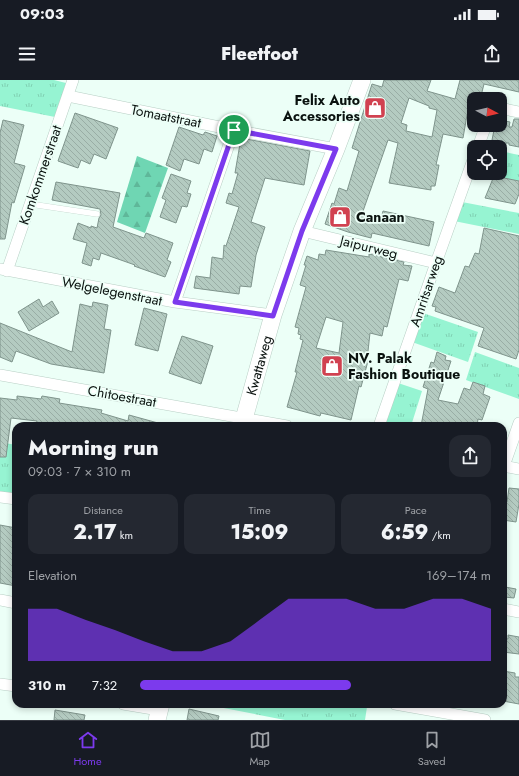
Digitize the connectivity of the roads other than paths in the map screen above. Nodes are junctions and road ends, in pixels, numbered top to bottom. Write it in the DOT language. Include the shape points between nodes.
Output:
graph roads {
  1 [pos="74,80"];
  2 [pos="362,80"];
  3 [pos="68,96"];
  4 [pos="507,110"];
  5 [pos="519,112"];
  6 [pos="234,130"];
  7 [pos="336,149"];
  8 [pos="467,177"];
  9 [pos="30,204"];
  10 [pos="97,214"];
  11 [pos="302,231"];
  12 [pos="436,264"];
  13 [pos="3,270"];
  14 [pos="175,302"];
  15 [pos="273,316"];
  16 [pos="0,375"];
  17 [pos="243,422"];
  18 [pos="380,422"];
  19 [pos="519,423"];
  20 [pos="507,455"];
  21 [pos="507,467"];
  22 [pos="519,469"];
  23 [pos="0,496"];
  24 [pos="12,498"];
  25 [pos="0,600"];
  26 [pos="12,602"];
  27 [pos="507,610"];
  28 [pos="519,612"];
  29 [pos="0,684"];
  30 [pos="12,686"];
  31 [pos="144,708"];
  32 [pos="418,708"];
  33 [pos="159,711"];
  34 [pos="485,720"];
  1 -- 3 [label="street, Komkommerstraat"];
  2 -- 7 [label="main road, Kwattaweg"];
  3 -- 6 [label="street, Tomaatstraat"];
  3 -- 9 [label="street, Komkommerstraat"];
  4 -- 5 [label="street"];
  6 -- 7 [label="street, Tomaatstraat"];
  6 -- 14 [label="street"];
  7 -- 11 [label="main road, Kwattaweg"];
  8 -- 12 [label="street, Amritsarweg"];
  9 -- 10 [label="lane"];
  9 -- 13 [label="street, Komkommerstraat"];
  11 -- 12 [label="street, Jaipurweg"];
  11 -- 15 [label="main road, Kwattaweg"];
  12 -- 18 [label="street, Amritsarweg"];
  13 -- 14 [label="street, Welgelegenstraat"];
  14 -- 15 [label="street, Welgelegenstraat"];
  15 -- 17 [label="main road, Kwattaweg"];
  16 -- 17 [label="street, Chitoestraat"];
  19 -- 20 [label="street"];
  21 -- 22 [label="street"];
  23 -- 24 [label="street"];
  25 -- 26 [label="street"];
  27 -- 28 [label="street"];
  29 -- 30 [label="street"];
  31 -- 33 [label="street"];
  32 -- 34 [label="street"];
}
